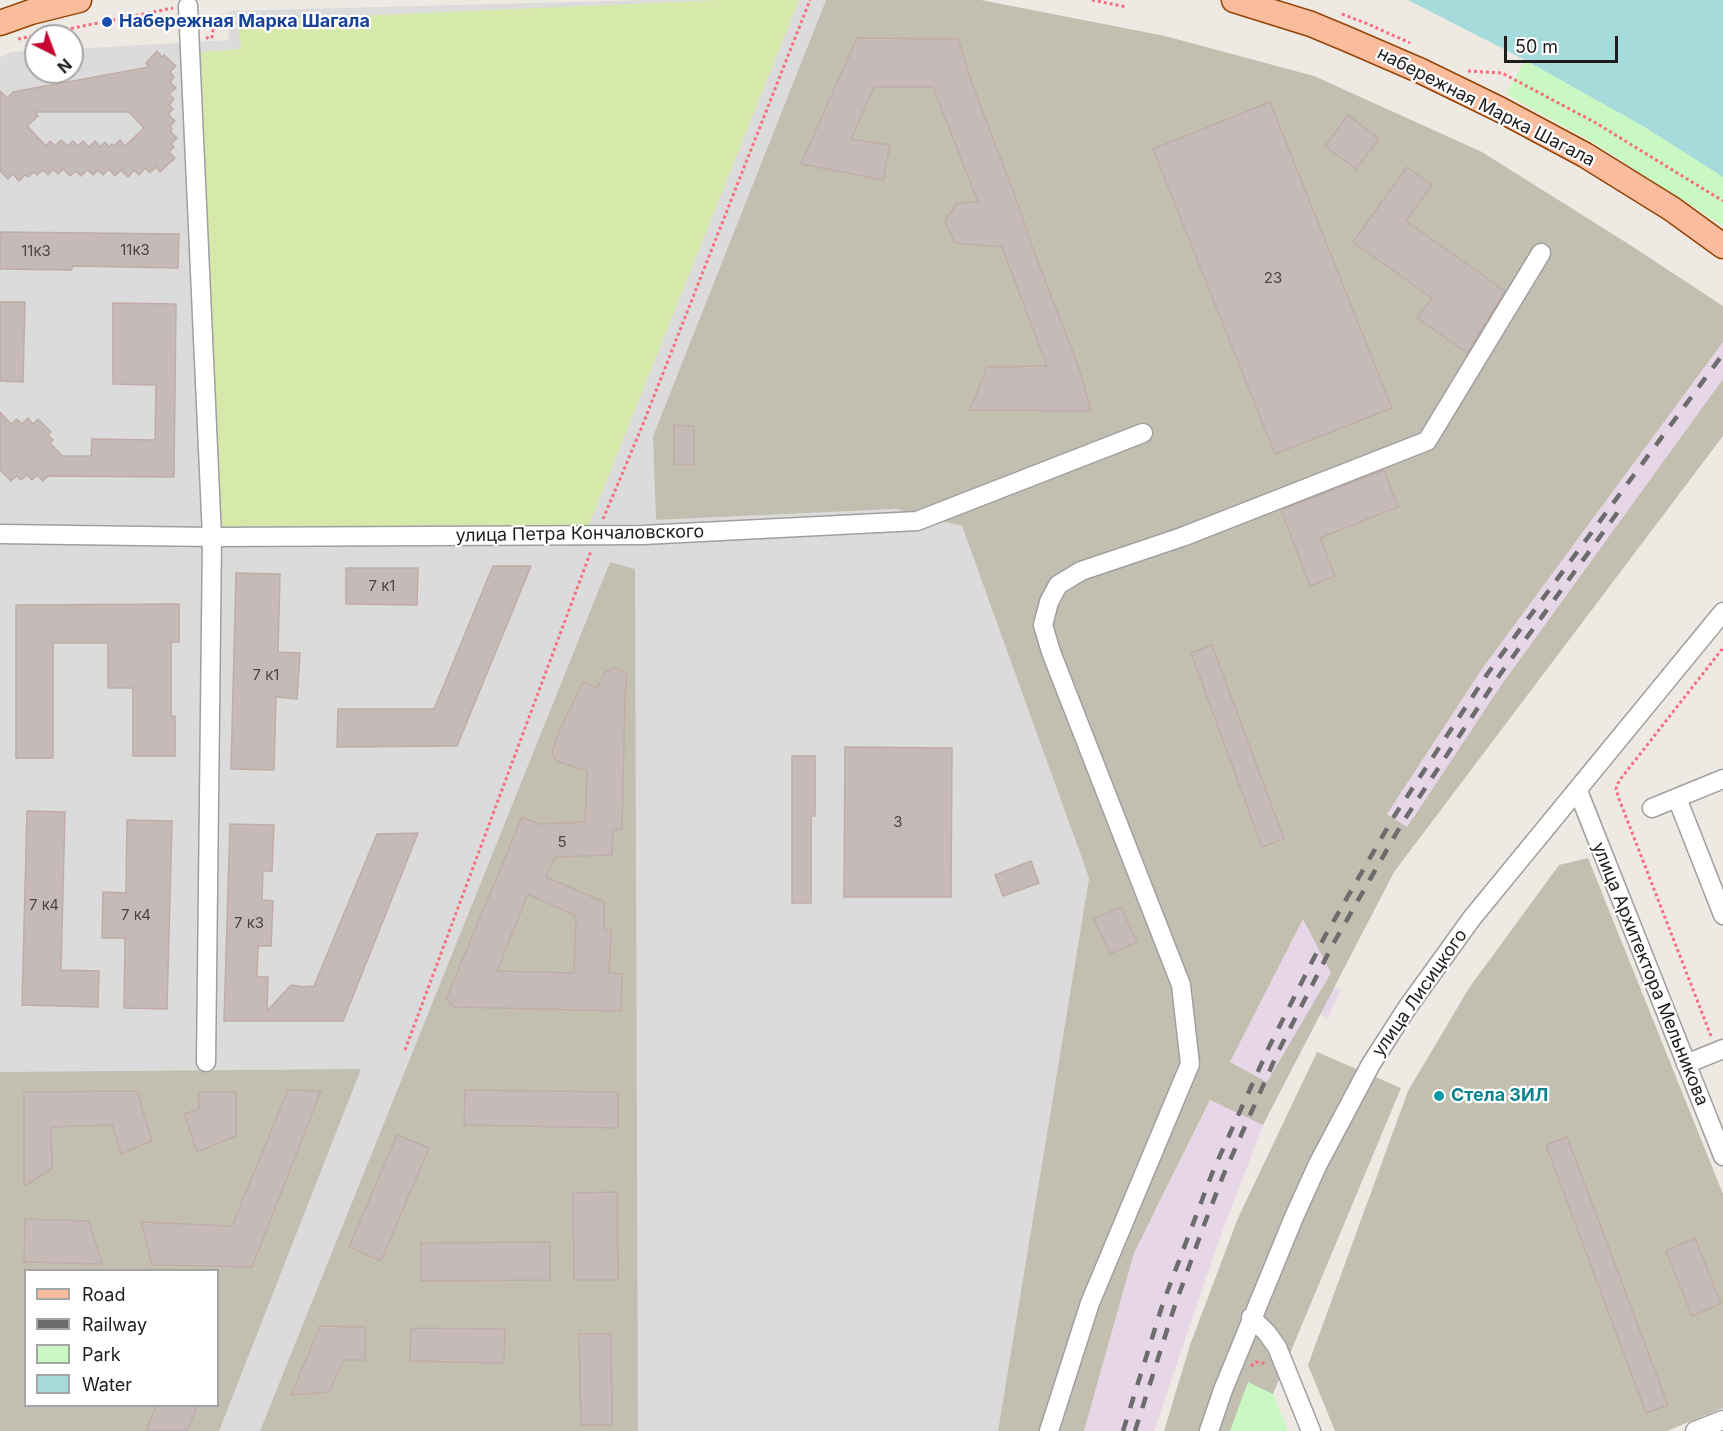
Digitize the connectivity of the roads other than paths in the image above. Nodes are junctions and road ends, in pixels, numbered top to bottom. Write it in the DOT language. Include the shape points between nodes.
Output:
graph roads {
  1 [pos="79,0"];
  2 [pos="1234,0"];
  3 [pos="188,6"];
  4 [pos="6,31"];
  5 [pos="1723,246"];
  6 [pos="1541,253"];
  7 [pos="1143,433"];
  8 [pos="0,534"];
  9 [pos="212,537"];
  10 [pos="1723,612"];
  11 [pos="1723,779"];
  12 [pos="1578,790"];
  13 [pos="1677,798"];
  14 [pos="1652,808"];
  15 [pos="1723,915"];
  16 [pos="1720,1050"];
  17 [pos="206,1062"];
  18 [pos="1686,1064"];
  19 [pos="1723,1156"];
  20 [pos="1251,1317"];
  21 [pos="1723,1420"];
  22 [pos="1049,1431"];
  23 [pos="1209,1431"];
  24 [pos="1311,1431"];
  25 [pos="1695,1431"];
  1 -- 4 [label="main road" via="31,12"];
  2 -- 5 [label="main road, набережная Марка Шагала" via="1311,24 1498,109 1585,155"];
  3 -- 9 [label="street"];
  6 -- 22 [label="street" via="1427,441 1182,537 1081,572 1058,585 1049,602 1043,625 1051,652 1181,986 1190,1064 1090,1303"];
  7 -- 9 [label="street, улица Петра Кончаловского" via="917,521 643,535"];
  8 -- 9 [label="street, улица Петра Кончаловского"];
  9 -- 17 [label="street"];
  10 -- 12 [label="street, улица Лисицкого"];
  11 -- 13 [label="street"];
  12 -- 18 [label="street, улица Архитектора Мельникова"];
  12 -- 20 [label="street, улица Лисицкого" via="1472,918 1371,1064 1318,1164"];
  13 -- 14 [label="street"];
  13 -- 15 [label="street"];
  16 -- 18 [label="street"];
  18 -- 19 [label="street, улица Архитектора Мельникова"];
  20 -- 23 [label="street, улица Лисицкого"];
  20 -- 24 [label="street" via="1277,1347"];
  21 -- 25 [label="street"];
}
